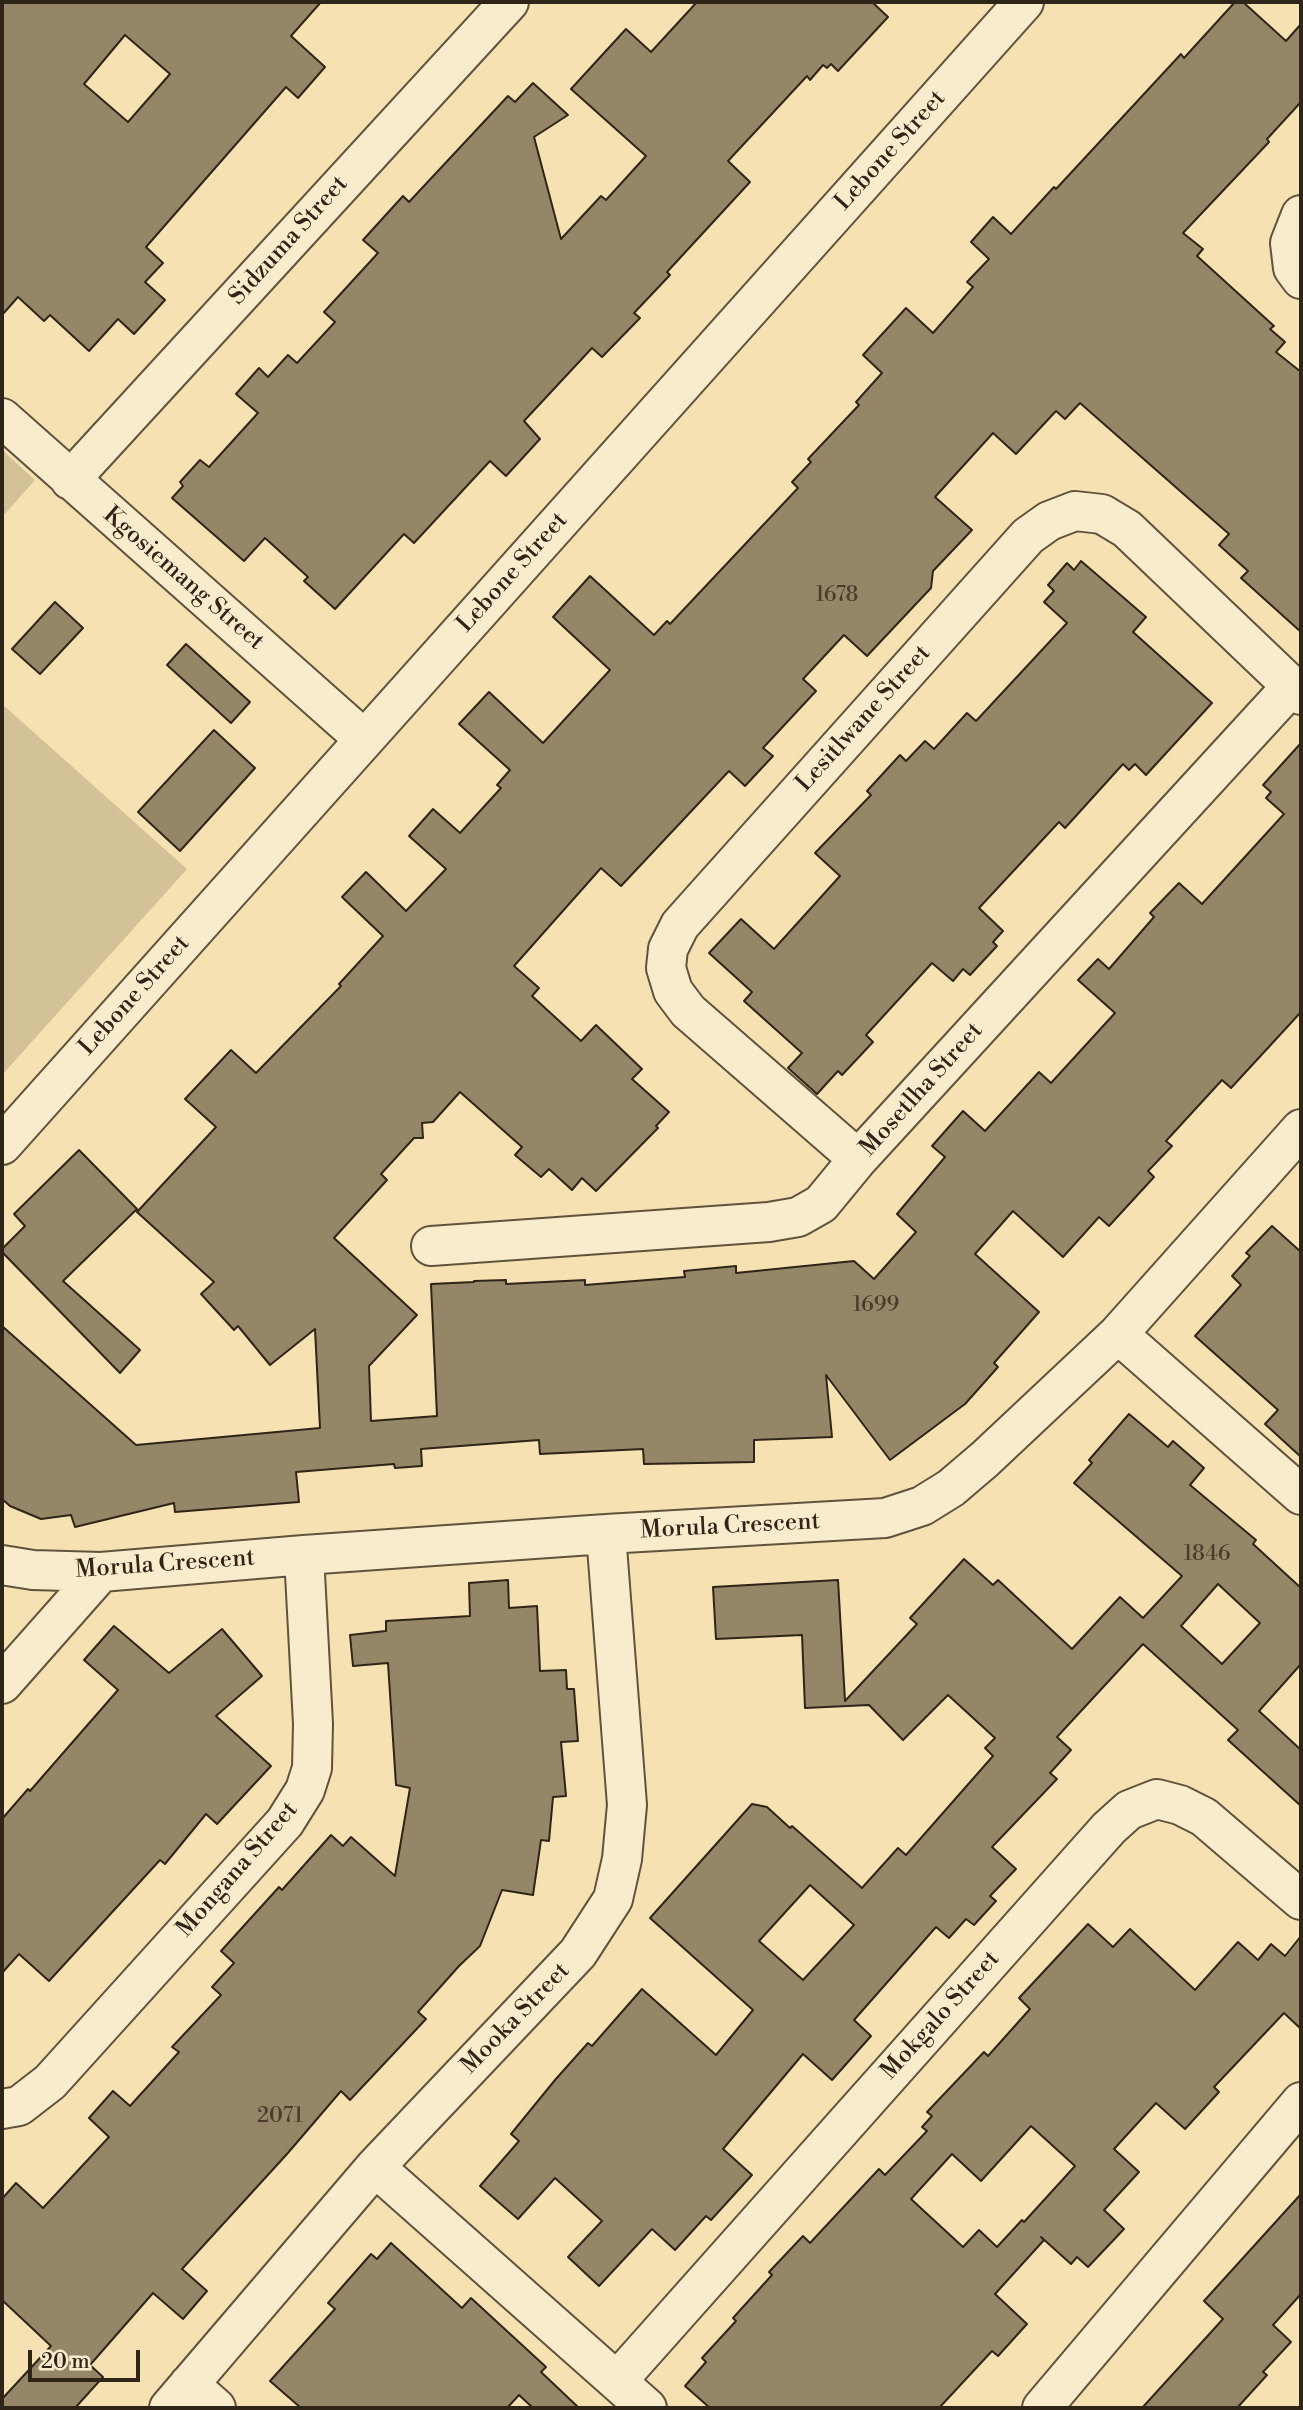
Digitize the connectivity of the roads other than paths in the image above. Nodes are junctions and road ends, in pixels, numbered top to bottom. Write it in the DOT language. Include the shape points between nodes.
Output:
graph roads {
  1 [pos="509,2"];
  2 [pos="1024,2"];
  3 [pos="1301,215"];
  4 [pos="1301,279"];
  5 [pos="2,418"];
  6 [pos="70,480"];
  7 [pos="1296,691"];
  8 [pos="364,739"];
  9 [pos="1301,1129"];
  10 [pos="2,1145"];
  11 [pos="858,1159"];
  12 [pos="431,1246"];
  13 [pos="1118,1334"];
  14 [pos="1301,1495"];
  15 [pos="606,1534"];
  16 [pos="304,1555"];
  17 [pos="2,1565"];
  18 [pos="101,1572"];
  19 [pos="2,1684"];
  20 [pos="1301,1900"];
  21 [pos="1301,2102"];
  22 [pos="2,2109"];
  23 [pos="374,2167"];
  24 [pos="617,2381"];
  25 [pos="192,2400"];
  26 [pos="647,2408"];
  27 [pos="1042,2408"];
  1 -- 6 [label="street, Sidzuma Street"];
  2 -- 8 [label="street, Lebone Street"];
  3 -- 4 [label="street" via="1290,243 1293,268"];
  5 -- 6 [label="street, Kgosiemang Street"];
  6 -- 8 [label="street, Kgosiemang Street"];
  7 -- 11 [label="street, Mosetlha Street"];
  7 -- 11 [label="street, Lesitlwane Street" via="1127,529 1102,514 1075,511 1028,536 680,925 668,949 666,968 673,991 688,1011"];
  8 -- 10 [label="street, Lebone Street"];
  9 -- 13 [label="street, Morula Crescent"];
  11 -- 12 [label="street, Mosetlha Street" via="821,1204 798,1217"];
  13 -- 14 [label="street"];
  13 -- 15 [label="street, Morula Crescent" via="985,1459 922,1506 886,1518"];
  15 -- 16 [label="street, Morula Crescent"];
  15 -- 23 [label="street, Mooka Street" via="627,1805 613,1899 578,1953"];
  16 -- 18 [label="street, Morula Crescent"];
  16 -- 22 [label="street, Mongana Street" via="313,1724 312,1768 305,1790 285,1822 50,2082 19,2106"];
  17 -- 18 [label="street, Morula Crescent"];
  18 -- 19 [label="street"];
  20 -- 24 [label="street, Mokgalo Street" via="1204,1817 1157,1798 1129,1810"];
  21 -- 27 [label="street"];
  23 -- 24 [label="street"];
  23 -- 25 [label="street, Mooka Street"];
  24 -- 26 [label="street"];
}
